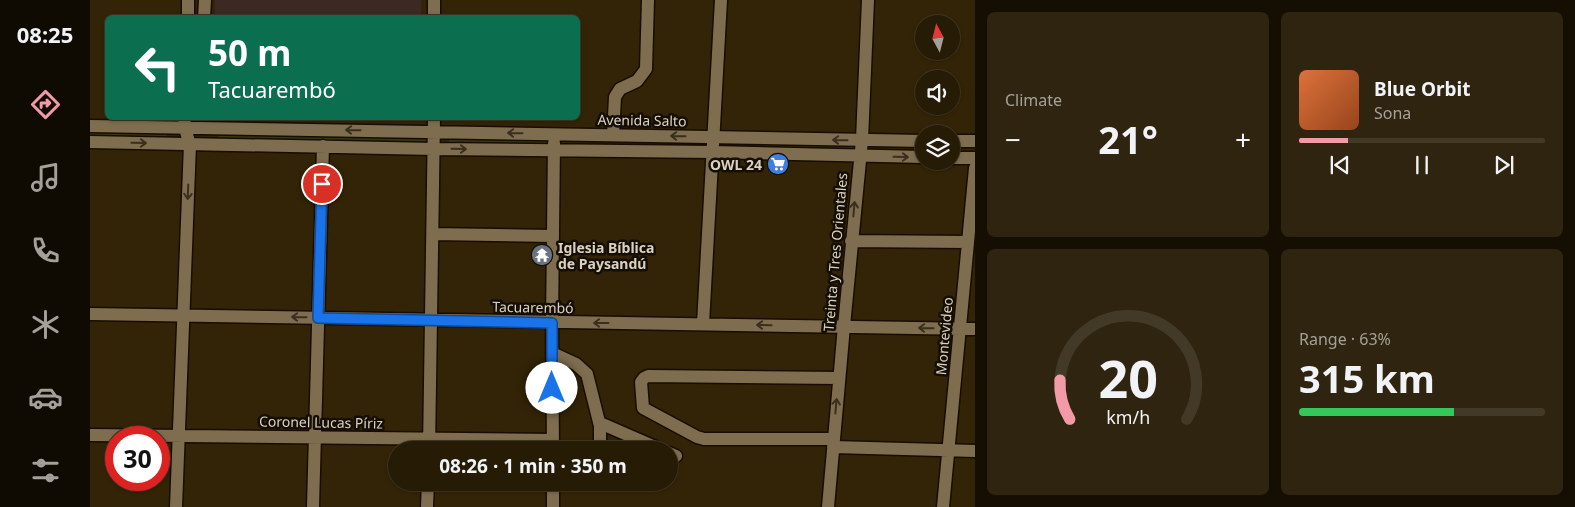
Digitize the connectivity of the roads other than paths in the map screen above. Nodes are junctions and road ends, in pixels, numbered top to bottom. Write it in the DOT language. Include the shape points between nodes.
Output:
graph roads {
  1 [pos="188,0"];
  2 [pos="205,0"];
  3 [pos="434,0"];
  4 [pos="648,0"];
  5 [pos="721,0"];
  6 [pos="868,0"];
  7 [pos="188,15"];
  8 [pos="204,15"];
  9 [pos="434,15"];
  10 [pos="434,120"];
  11 [pos="184,122"];
  12 [pos="202,122"];
  13 [pos="90,126"];
  14 [pos="434,132"];
  15 [pos="554,134"];
  16 [pos="611,135"];
  17 [pos="714,136"];
  18 [pos="862,140"];
  19 [pos="915,141"];
  20 [pos="960,141"];
  21 [pos="975,141"];
  22 [pos="90,142"];
  23 [pos="190,144"];
  24 [pos="323,146"];
  25 [pos="434,148"];
  26 [pos="554,150"];
  27 [pos="609,150"];
  28 [pos="712,152"];
  29 [pos="859,156"];
  30 [pos="915,157"];
  31 [pos="960,158"];
  32 [pos="975,158"];
  33 [pos="975,168"];
  34 [pos="433,234"];
  35 [pos="553,236"];
  36 [pos="852,241"];
  37 [pos="968,242"];
  38 [pos="90,314"];
  39 [pos="184,315"];
  40 [pos="318,318"];
  41 [pos="431,319"];
  42 [pos="552,323"];
  43 [pos="703,324"];
  44 [pos="844,326"];
  45 [pos="960,328"];
  46 [pos="975,329"];
  47 [pos="552,353"];
  48 [pos="839,378"];
  49 [pos="600,423"];
  50 [pos="90,435"];
  51 [pos="180,436"];
  52 [pos="315,437"];
  53 [pos="388,441"];
  54 [pos="429,441"];
  55 [pos="552,441"];
  56 [pos="600,441"];
  57 [pos="641,441"];
  58 [pos="833,443"];
  59 [pos="948,450"];
  60 [pos="975,451"];
  61 [pos="428,491"];
  62 [pos="552,491"];
  63 [pos="176,507"];
  64 [pos="313,507"];
  65 [pos="427,507"];
  66 [pos="552,507"];
  67 [pos="828,507"];
  68 [pos="943,507"];
  1 -- 7 [label="street"];
  2 -- 8 [label="street"];
  3 -- 9 [label="street"];
  4 -- 16 [label="street" via="646,69 637,81 620,89 615,97"];
  5 -- 17 [label="street"];
  6 -- 18 [label="street, Treinta y Tres Orientales"];
  10 -- 14 [label="street"];
  11 -- 12 [label="street, Avenida Salto"];
  11 -- 13 [label="street, Avenida Salto"];
  11 -- 23 [label="street"];
  14 -- 12 [label="street, Avenida Salto, one-way"];
  12 -- 23 [label="street"];
  15 -- 14 [label="street, Avenida Salto, one-way"];
  14 -- 25 [label="street"];
  15 -- 16 [label="street, Avenida Salto"];
  15 -- 26 [label="street"];
  17 -- 16 [label="street, Avenida Salto, one-way"];
  16 -- 27 [label="street"];
  18 -- 17 [label="street, Avenida Salto, one-way"];
  17 -- 28 [label="street"];
  18 -- 19 [label="street, Avenida Salto"];
  18 -- 29 [label="street, Treinta y Tres Orientales"];
  20 -- 21 [label="street"];
  22 -- 23 [label="street, one-way"];
  23 -- 24 [label="street"];
  23 -- 39 [label="street, one-way"];
  24 -- 25 [label="street"];
  24 -- 40 [label="street"];
  25 -- 26 [label="street, one-way"];
  25 -- 34 [label="street"];
  26 -- 27 [label="street"];
  26 -- 35 [label="street"];
  27 -- 28 [label="street"];
  28 -- 29 [label="street"];
  28 -- 43 [label="street"];
  29 -- 30 [label="street, one-way"];
  36 -- 29 [label="street, Treinta y Tres Orientales, one-way"];
  31 -- 32 [label="street"];
  33 -- 37 [label="street, Montevideo"];
  34 -- 35 [label="street"];
  34 -- 41 [label="street"];
  35 -- 42 [label="street"];
  36 -- 37 [label="street"];
  36 -- 44 [label="street, Treinta y Tres Orientales"];
  37 -- 45 [label="street, Montevideo"];
  38 -- 39 [label="street, Tacuarembó"];
  40 -- 39 [label="street, Tacuarembó, one-way"];
  39 -- 51 [label="street"];
  40 -- 41 [label="street, Tacuarembó"];
  40 -- 52 [label="street"];
  41 -- 42 [label="street, Tacuarembó"];
  41 -- 54 [label="street"];
  43 -- 42 [label="street, Tacuarembó, one-way"];
  42 -- 47 [label="street"];
  44 -- 43 [label="street, Tacuarembó, one-way"];
  45 -- 44 [label="street, Tacuarembó, one-way"];
  44 -- 48 [label="street, Treinta y Tres Orientales"];
  45 -- 46 [label="street, Tacuarembó"];
  45 -- 59 [label="street, Montevideo"];
  47 -- 49 [label="street" via="576,364 587,374"];
  47 -- 55 [label="street"];
  58 -- 48 [label="street, Treinta y Tres Orientales, one-way"];
  48 -- 58 [label="street" via="648,376 641,382 643,408 697,437"];
  49 -- 56 [label="street"];
  49 -- 57 [label="street"];
  50 -- 51 [label="street, Coronel Lucas Píriz"];
  51 -- 52 [label="street, Coronel Lucas Píriz"];
  51 -- 63 [label="street"];
  52 -- 53 [label="street, Coronel Lucas Píriz"];
  52 -- 64 [label="street"];
  58 -- 59 [label="street"];
  58 -- 67 [label="street, Treinta y Tres Orientales"];
  59 -- 60 [label="street"];
  59 -- 68 [label="street, Montevideo"];
  61 -- 65 [label="street"];
  62 -- 66 [label="street"];
}
